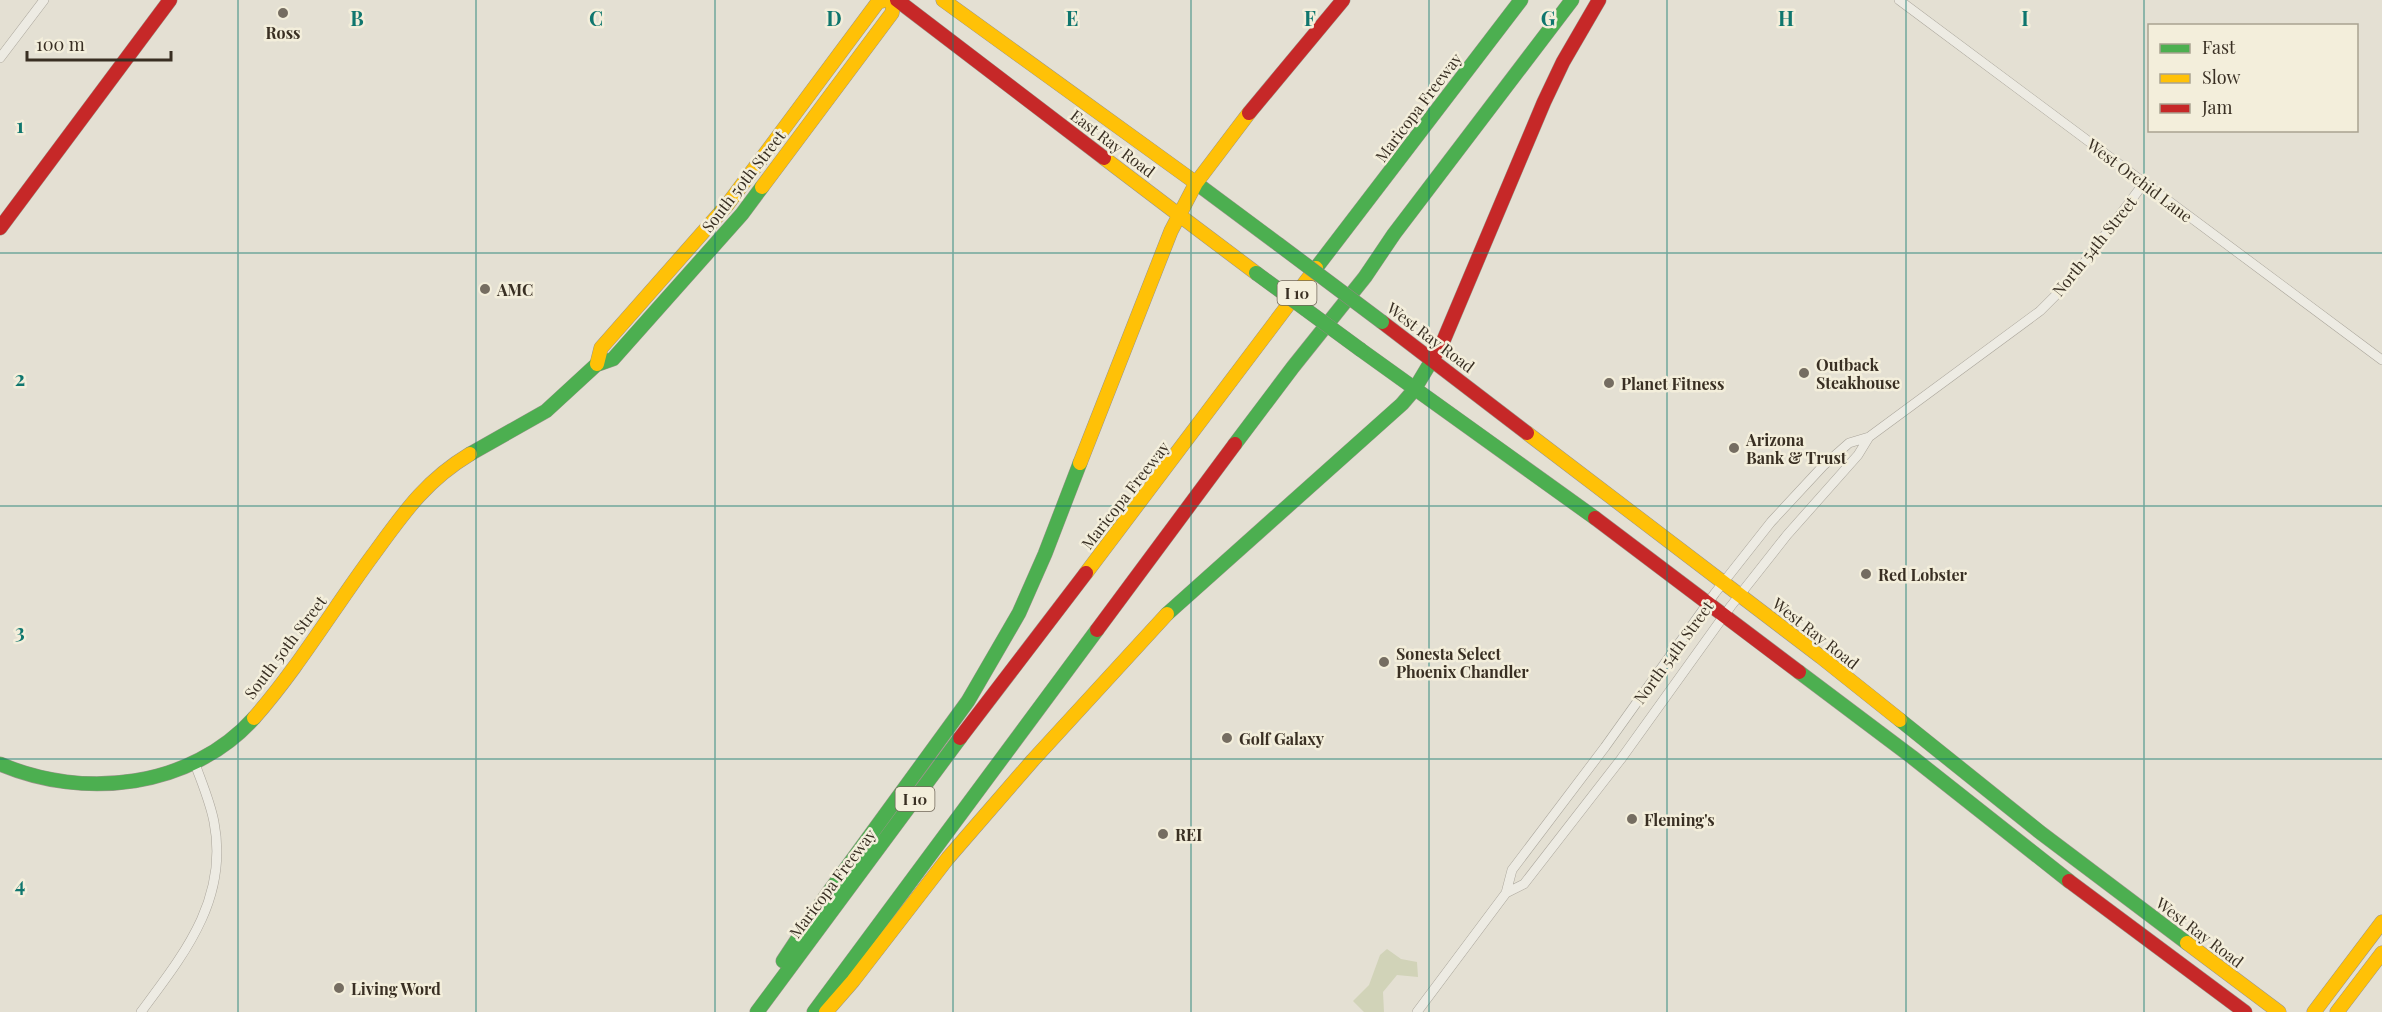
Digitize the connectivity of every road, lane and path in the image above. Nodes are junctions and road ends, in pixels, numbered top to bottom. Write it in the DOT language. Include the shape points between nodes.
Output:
graph roads {
  1 [pos="44,0"];
  2 [pos="170,0"];
  3 [pos="886,0"];
  4 [pos="896,0"];
  5 [pos="943,0"];
  6 [pos="1343,0"];
  7 [pos="1521,0"];
  8 [pos="1572,0"];
  9 [pos="1599,0"];
  10 [pos="1899,0"];
  11 [pos="0,58"];
  12 [pos="1196,183"];
  13 [pos="2144,183"];
  14 [pos="1179,215"];
  15 [pos="0,228"];
  16 [pos="1331,284"];
  17 [pos="1433,359"];
  18 [pos="2382,360"];
  19 [pos="597,364"];
  20 [pos="1414,390"];
  21 [pos="1869,437"];
  22 [pos="1724,583"];
  23 [pos="1739,595"];
  24 [pos="1708,603"];
  25 [pos="1724,615"];
  26 [pos="194,761"];
  27 [pos="0,764"];
  28 [pos="1506,893"];
  29 [pos="2382,922"];
  30 [pos="2382,952"];
  31 [pos="141,1012"];
  32 [pos="751,1012"];
  33 [pos="757,1012"];
  34 [pos="814,1012"];
  35 [pos="826,1012"];
  36 [pos="1418,1012"];
  37 [pos="2245,1012"];
  38 [pos="2279,1012"];
  39 [pos="2314,1012"];
  40 [pos="2337,1012"];
  1 -- 11 [label="street"];
  2 -- 15 [label="main road"];
  3 -- 19 [label="main road, South 50th Street" via="878,2 727,205 601,348"];
  4 -- 14 [label="main road, East Ray Road"];
  4 -- 19 [label="main road, South 50th Street" via="892,13 742,214 613,359"];
  5 -- 12 [label="main road, East Ray Road"];
  6 -- 12 [label="main road"];
  7 -- 33 [label="main road, Maricopa Freeway / I 10" via="1008,674"];
  8 -- 34 [label="main road, I 10" via="1293,367"];
  9 -- 17 [label="main road" via="1567,53 1544,102"];
  10 -- 13 [label="street, West Orchid Lane"];
  12 -- 14 [label="main road"];
  12 -- 16 [label="main road, East Ray Road, bridge"];
  13 -- 18 [label="street, West Orchid Lane"];
  13 -- 21 [label="street, North 54th Street" via="2072,279 2040,311"];
  14 -- 20 [label="main road, East Ray Road, bridge"];
  14 -- 32 [label="main road" via="1019,613 968,701 820,905"];
  16 -- 17 [label="main road, West Ray Road, bridge"];
  17 -- 20 [label="main road"];
  17 -- 22 [label="main road, West Ray Road"];
  19 -- 26 [label="main road, South 50th Street" via="560,401 451,468 421,491 277,689 242,730"];
  20 -- 24 [label="main road"];
  20 -- 35 [label="main road" via="1161,621 948,858"];
  21 -- 22 [label="street, North 54th Street" via="1849,443 1809,479"];
  21 -- 23 [label="street, North 54th Street"];
  22 -- 23 [label="main road, West Ray Road"];
  22 -- 24 [label="street, North 54th Street"];
  23 -- 25 [label="street, North 54th Street"];
  23 -- 38 [label="main road, West Ray Road" via="2041,833"];
  24 -- 25 [label="main road"];
  24 -- 28 [label="street, North 54th Street" via="1512,870"];
  25 -- 28 [label="street, North 54th Street" via="1621,759 1524,884"];
  25 -- 37 [label="main road" via="2027,850"];
  26 -- 27 [label="main road, South 50th Street" via="163,775 104,784 59,783"];
  26 -- 31 [label="street" via="214,823 217,853 213,886 194,938"];
  28 -- 36 [label="street, North 54th Street"];
  29 -- 39 [label="main road"];
  30 -- 40 [label="main road"];
}
